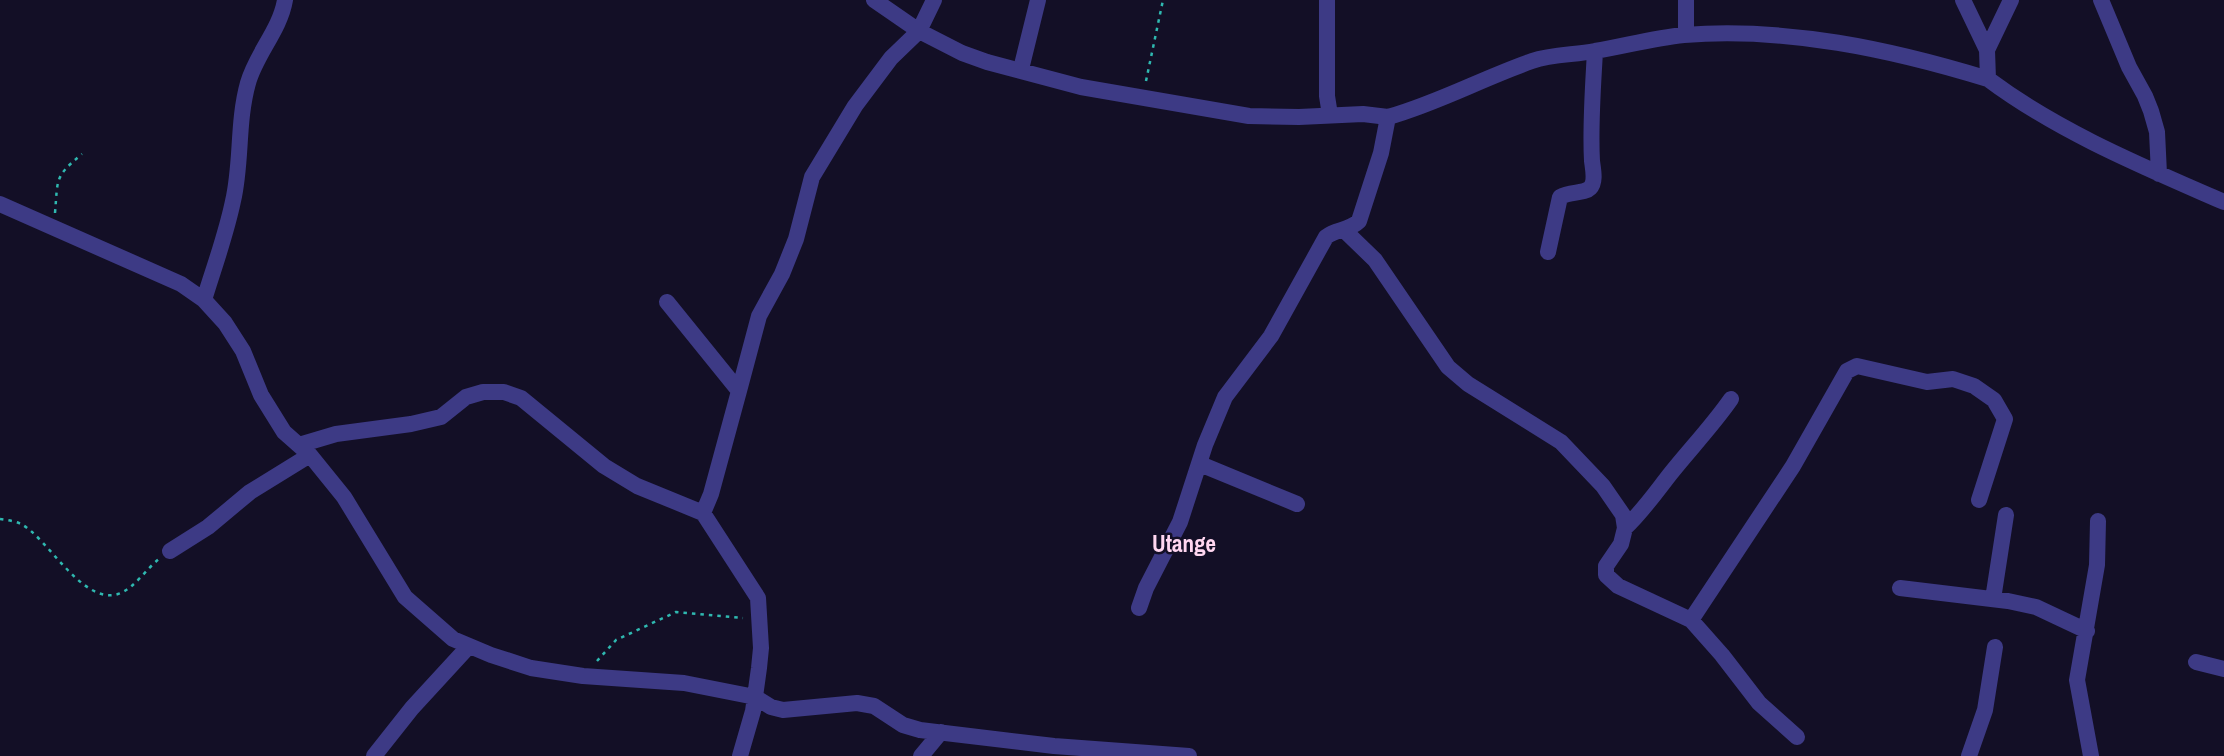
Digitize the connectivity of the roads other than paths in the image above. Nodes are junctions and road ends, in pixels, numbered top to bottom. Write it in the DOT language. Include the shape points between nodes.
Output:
graph roads {
  1 [pos="285,0"];
  2 [pos="874,0"];
  3 [pos="934,0"];
  4 [pos="1038,0"];
  5 [pos="1327,0"];
  6 [pos="1686,0"];
  7 [pos="1962,0"];
  8 [pos="2011,0"];
  9 [pos="2101,0"];
  10 [pos="919,31"];
  11 [pos="1686,35"];
  12 [pos="1987,50"];
  13 [pos="1595,51"];
  14 [pos="1021,69"];
  15 [pos="1988,79"];
  16 [pos="1329,115"];
  17 [pos="1388,117"];
  18 [pos="2159,173"];
  19 [pos="2224,202"];
  20 [pos="0,204"];
  21 [pos="1343,230"];
  22 [pos="1548,252"];
  23 [pos="204,300"];
  24 [pos="667,302"];
  25 [pos="739,391"];
  26 [pos="1731,399"];
  27 [pos="304,450"];
  28 [pos="1200,464"];
  29 [pos="1979,500"];
  30 [pos="1297,504"];
  31 [pos="703,513"];
  32 [pos="2006,515"];
  33 [pos="2098,520"];
  34 [pos="1625,528"];
  35 [pos="170,551"];
  36 [pos="1900,588"];
  37 [pos="1993,599"];
  38 [pos="1139,608"];
  39 [pos="1691,620"];
  40 [pos="2087,631"];
  41 [pos="469,646"];
  42 [pos="1995,647"];
  43 [pos="2196,662"];
  44 [pos="2224,669"];
  45 [pos="755,697"];
  46 [pos="941,732"];
  47 [pos="1797,737"];
  48 [pos="374,756"];
  49 [pos="740,756"];
  50 [pos="921,756"];
  51 [pos="1189,756"];
  52 [pos="1969,756"];
  53 [pos="2091,756"];
  1 -- 23 [label="street" via="248,83 234,200"];
  2 -- 10 [label="street"];
  3 -- 10 [label="street"];
  4 -- 14 [label="street"];
  5 -- 16 [label="street"];
  6 -- 11 [label="street"];
  7 -- 12 [label="street"];
  8 -- 12 [label="street"];
  9 -- 18 [label="street" via="2129,68 2146,96 2157,132"];
  10 -- 14 [label="street" via="962,53"];
  10 -- 25 [label="street" via="862,96 812,177 796,239 759,316"];
  11 -- 13 [label="street"];
  11 -- 15 [label="street" via="1788,36 1900,55"];
  12 -- 15 [label="street"];
  13 -- 17 [label="street" via="1533,61"];
  13 -- 22 [label="street" via="1593,183 1585,192 1560,197"];
  14 -- 16 [label="street" via="1081,87 1249,116"];
  15 -- 18 [label="street" via="2026,105"];
  16 -- 17 [label="street"];
  17 -- 21 [label="street" via="1359,221"];
  18 -- 19 [label="street"];
  20 -- 23 [label="street" via="181,284"];
  21 -- 28 [label="street" via="1326,237 1271,336 1225,397"];
  21 -- 34 [label="street" via="1390,280 1448,368 1561,442 1603,486 1623,515"];
  23 -- 27 [label="street" via="243,351 261,396 284,432"];
  24 -- 25 [label="street"];
  25 -- 31 [label="street"];
  26 -- 34 [label="street"];
  27 -- 31 [label="street" via="336,434 441,417 466,397 483,391 504,392 521,398 604,466 637,486"];
  27 -- 35 [label="street" via="208,527"];
  27 -- 41 [label="street" via="344,497 405,597 453,639"];
  28 -- 30 [label="street"];
  28 -- 38 [label="street" via="1180,522"];
  29 -- 39 [label="street" via="2005,419 1994,400 1953,379 1927,382 1857,366 1847,371 1793,466"];
  31 -- 45 [label="street" via="758,598 761,648"];
  32 -- 37 [label="street"];
  33 -- 40 [label="street"];
  34 -- 39 [label="street" via="1606,575 1618,586"];
  36 -- 37 [label="street"];
  37 -- 40 [label="street" via="2036,607"];
  39 -- 47 [label="street" via="1759,703"];
  40 -- 53 [label="street" via="2077,680"];
  41 -- 45 [label="street" via="531,668 684,683"];
  41 -- 48 [label="street"];
  42 -- 52 [label="street" via="1985,710"];
  43 -- 44 [label="street"];
  45 -- 46 [label="street" via="783,710 845,702 874,706 903,725"];
  45 -- 49 [label="street"];
  46 -- 50 [label="street"];
  46 -- 51 [label="street"];
}
